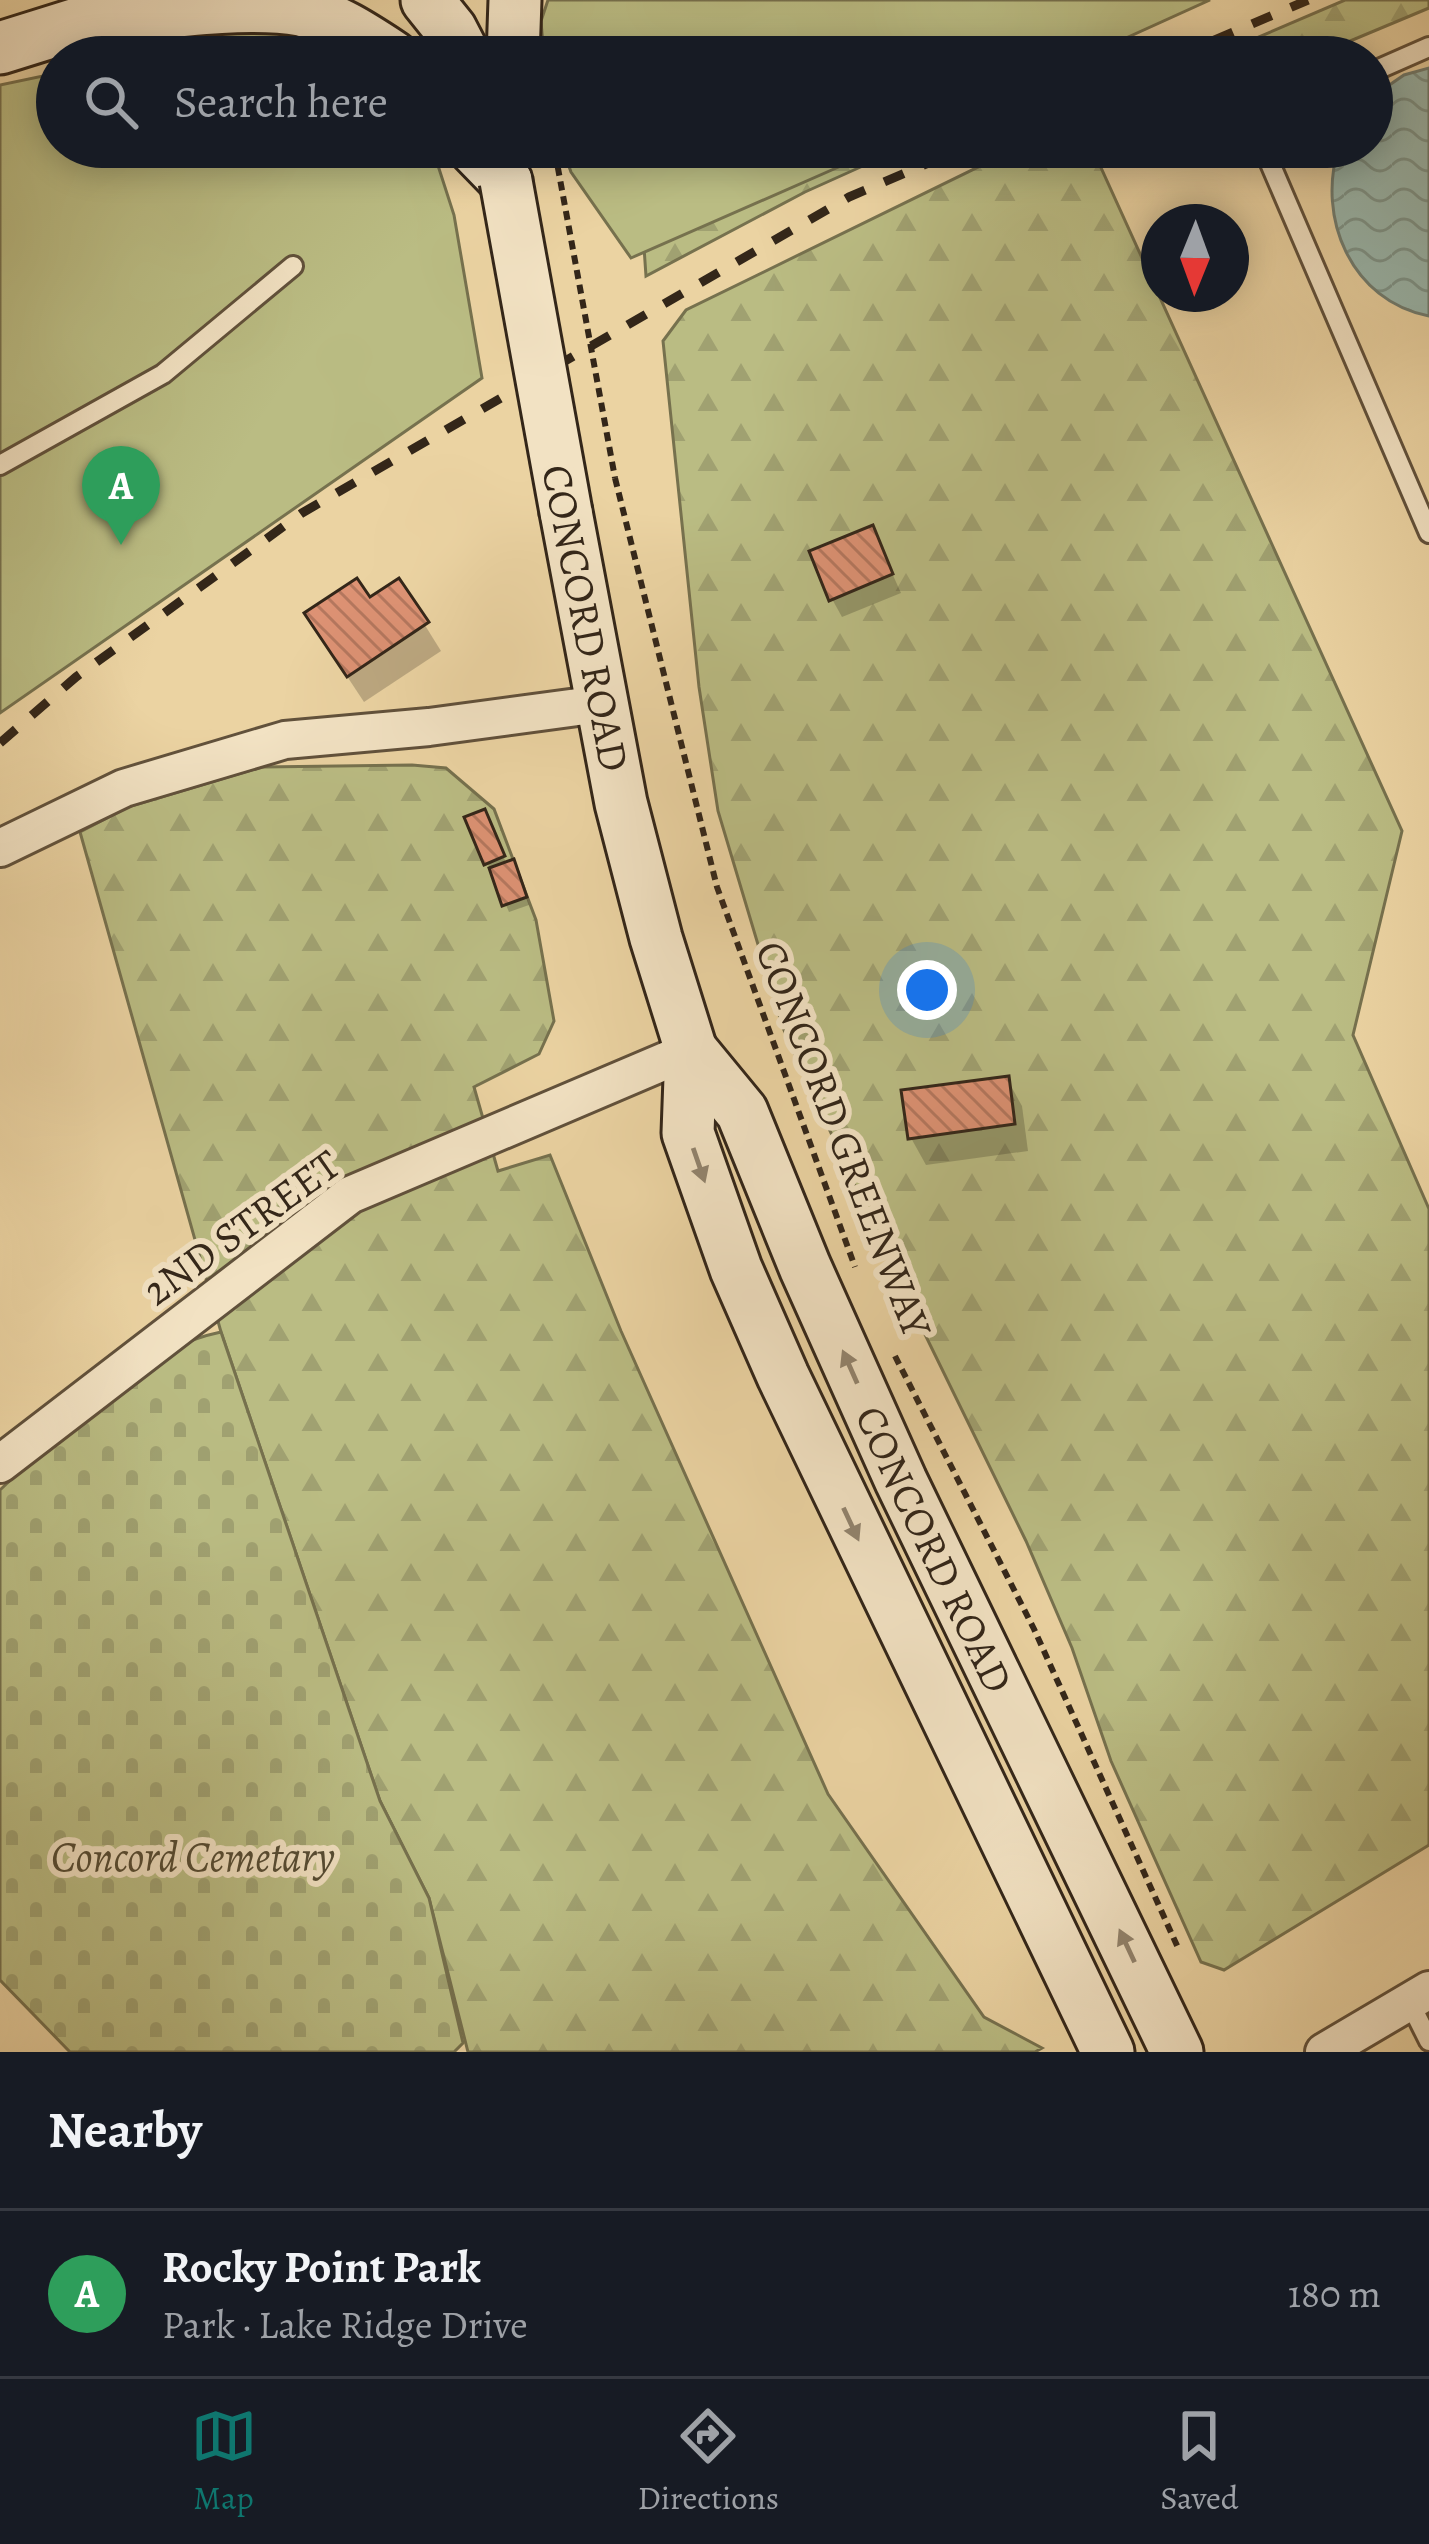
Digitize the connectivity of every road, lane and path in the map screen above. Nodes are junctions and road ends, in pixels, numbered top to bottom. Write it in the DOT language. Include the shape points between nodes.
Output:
graph roads {
  1 [pos="148,0"];
  2 [pos="427,0"];
  3 [pos="473,0"];
  4 [pos="515,0"];
  5 [pos="95,20"];
  6 [pos="41,36"];
  7 [pos="361,36"];
  8 [pos="454,36"];
  9 [pos="481,36"];
  10 [pos="514,36"];
  11 [pos="36,37"];
  12 [pos="1429,47"];
  13 [pos="0,48"];
  14 [pos="1393,63"];
  15 [pos="519,168"];
  16 [pos="521,168"];
  17 [pos="1273,168"];
  18 [pos="293,266"];
  19 [pos="0,465"];
  20 [pos="1429,533"];
  21 [pos="600,704"];
  22 [pos="0,848"];
  23 [pos="692,1050"];
  24 [pos="862,1285"];
  25 [pos="890,1347"];
  26 [pos="2,1457"];
  27 [pos="1186,1967"];
  28 [pos="1419,1996"];
  29 [pos="1429,2041"];
  30 [pos="1108,2052"];
  31 [pos="1177,2052"];
  32 [pos="1324,2052"];
  1 -- 5 [label="main road"];
  2 -- 8 [label="main road"];
  3 -- 9 [label="main road"];
  4 -- 10 [label="main road"];
  5 -- 6 [label="main road"];
  5 -- 7 [label="main road" via="269,6 301,10"];
  11 -- 13 [label="main road"];
  12 -- 14 [label="lane"];
  15 -- 21 [label="main road, CONCORD ROAD, bridge"];
  16 -- 24 [label="path, CONCORD GREENWAY, bridge" via="615,478 717,887"];
  17 -- 20 [label="lane"];
  18 -- 19 [label="lane" via="163,374"];
  21 -- 22 [label="street" via="285,740 124,788"];
  21 -- 23 [label="main road, CONCORD ROAD" via="644,893"];
  23 -- 26 [label="street, 2ND STREET" via="350,1195"];
  23 -- 30 [label="main road, CONCORD ROAD, one-way" via="688,1133 736,1269"];
  31 -- 23 [label="main road, CONCORD ROAD, one-way" via="893,1462 742,1112"];
  25 -- 27 [label="path, CONCORD GREENWAY" via="1034,1628"];
  28 -- 29 [label="lane"];
  28 -- 32 [label="street"];
}
